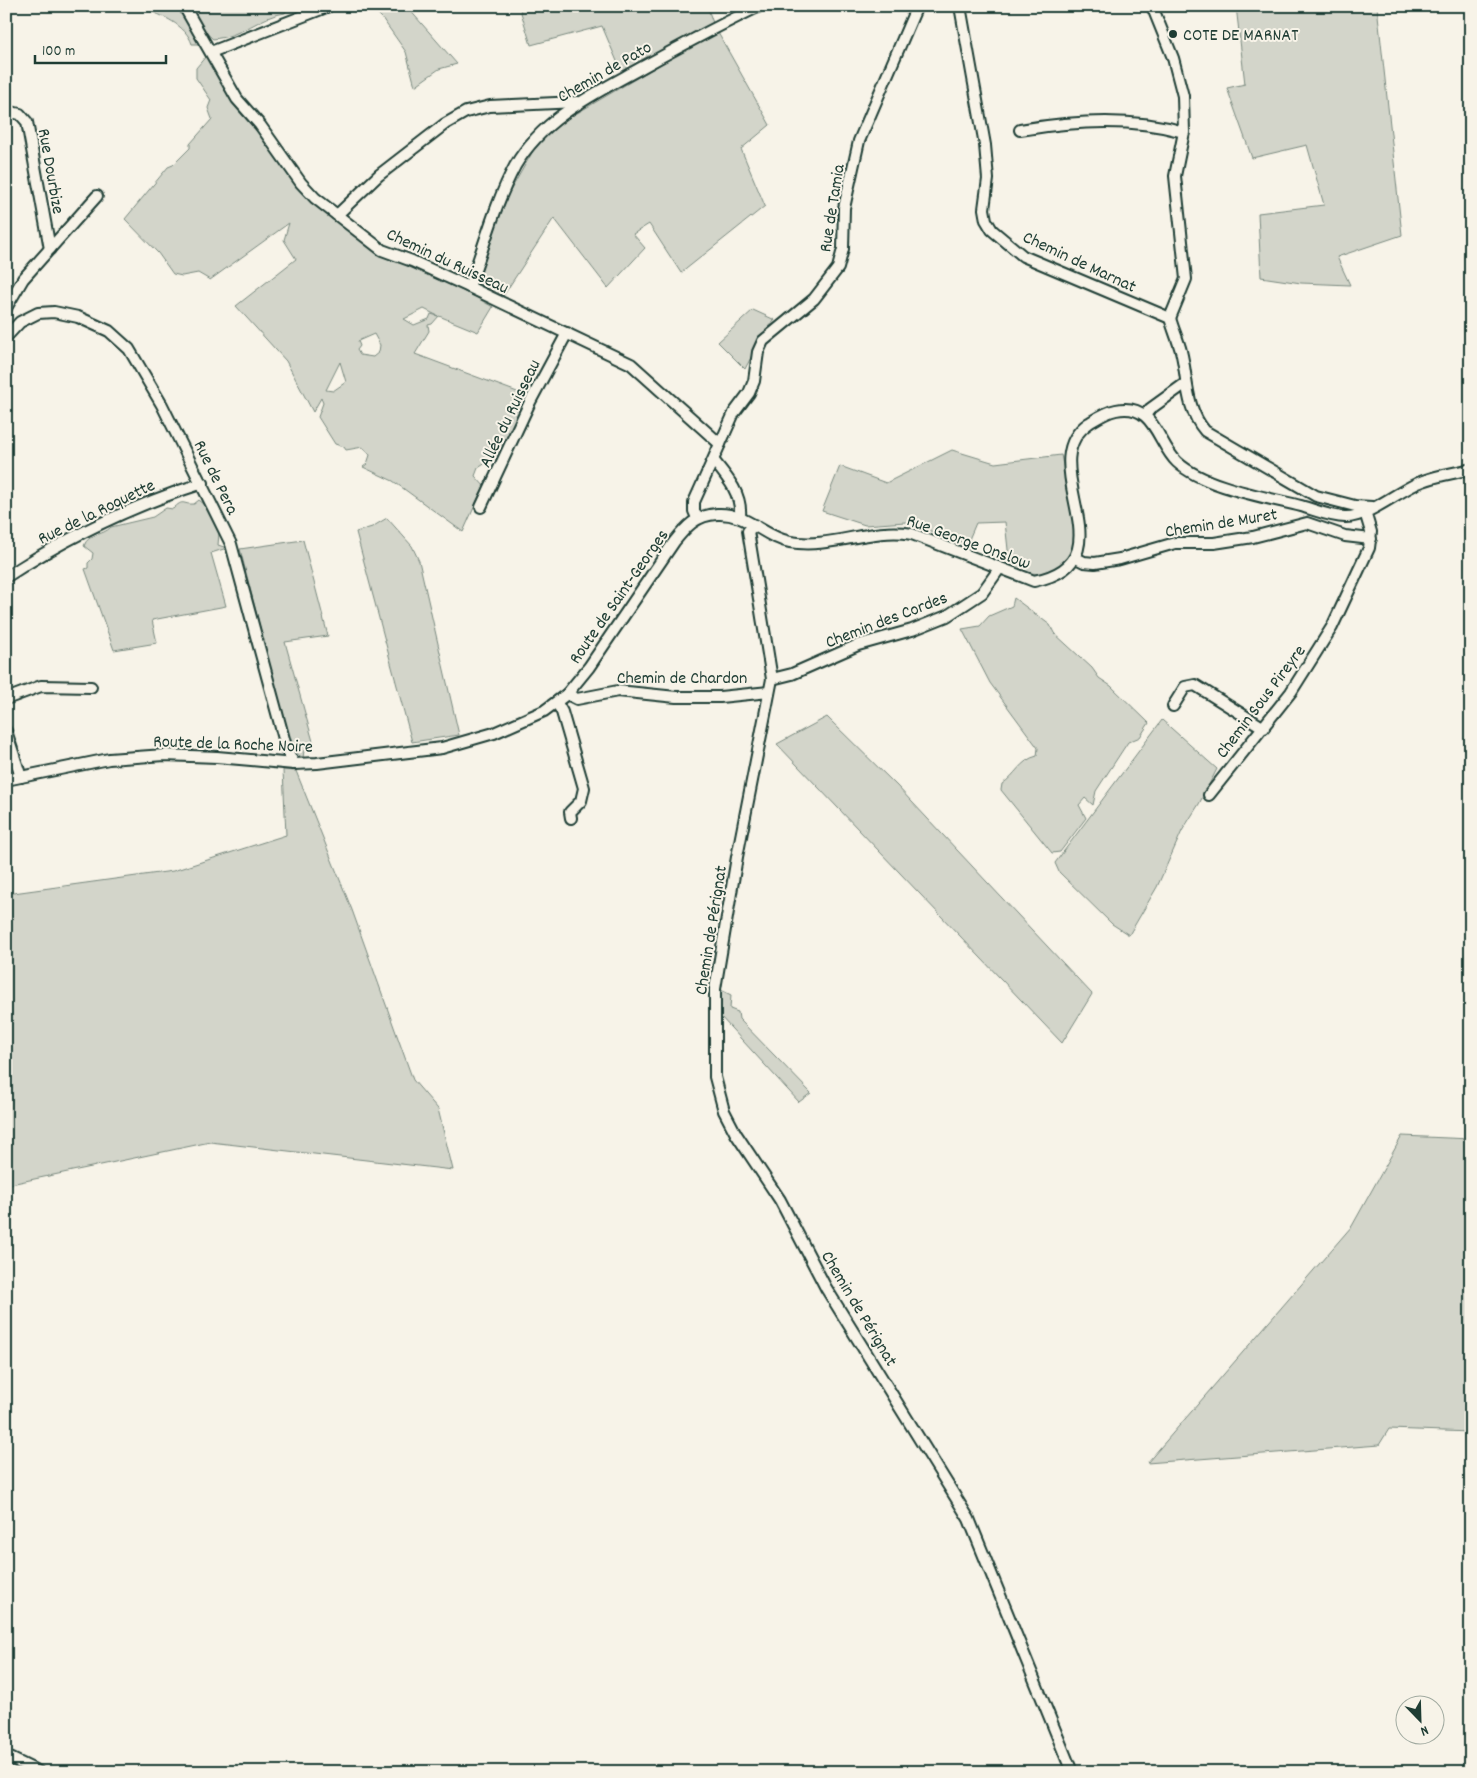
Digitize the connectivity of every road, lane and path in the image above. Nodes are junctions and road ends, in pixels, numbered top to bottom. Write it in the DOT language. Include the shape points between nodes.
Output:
graph roads {
  1 [pos="184,6"];
  2 [pos="329,6"];
  3 [pos="760,6"];
  4 [pos="917,6"];
  5 [pos="960,6"];
  6 [pos="1152,6"];
  7 [pos="211,52"];
  8 [pos="577,102"];
  9 [pos="6,111"];
  10 [pos="1020,130"];
  11 [pos="1184,132"];
  12 [pos="97,196"];
  13 [pos="337,216"];
  14 [pos="50,249"];
  15 [pos="469,287"];
  16 [pos="6,308"];
  17 [pos="1170,318"];
  18 [pos="567,333"];
  19 [pos="6,337"];
  20 [pos="1186,383"];
  21 [pos="1145,415"];
  22 [pos="720,444"];
  23 [pos="714,461"];
  24 [pos="1471,469"];
  25 [pos="203,483"];
  26 [pos="482,507"];
  27 [pos="1369,509"];
  28 [pos="740,516"];
  29 [pos="697,518"];
  30 [pos="755,525"];
  31 [pos="1371,539"];
  32 [pos="1076,558"];
  33 [pos="999,569"];
  34 [pos="6,577"];
  35 [pos="772,679"];
  36 [pos="91,687"];
  37 [pos="769,692"];
  38 [pos="567,694"];
  39 [pos="6,699"];
  40 [pos="557,703"];
  41 [pos="1173,706"];
  42 [pos="1264,728"];
  43 [pos="6,731"];
  44 [pos="294,764"];
  45 [pos="21,777"];
  46 [pos="6,780"];
  47 [pos="1209,795"];
  48 [pos="571,818"];
  49 [pos="6,1756"];
  50 [pos="39,1772"];
  51 [pos="1072,1772"];
  1 -- 7 [label="street, Chemin du Ruisseau"];
  2 -- 7 [label="street"];
  3 -- 8 [label="street, Chemin de Pato"];
  4 -- 22 [label="street, Rue de Tamia" via="859,141 844,208 843,249 838,268 814,299 763,341 749,393 734,413"];
  5 -- 17 [label="street, Chemin de Marnat" via="985,145 988,179 984,209 992,230 1022,256"];
  6 -- 11 [label="street" via="1179,76"];
  7 -- 13 [label="street, Chemin du Ruisseau" via="237,99 260,125 301,183"];
  8 -- 13 [label="street" via="490,106 466,112 379,175"];
  8 -- 15 [label="street, Chemin de Pato" via="536,138 516,166"];
  9 -- 14 [label="street, Rue Dourbize" via="20,114 27,122"];
  10 -- 11 [label="street" via="1056,124 1117,122 1160,125"];
  11 -- 17 [label="street" via="1175,176 1186,279"];
  12 -- 14 [label="street"];
  13 -- 15 [label="street, Chemin du Ruisseau" via="382,250"];
  14 -- 16 [label="street" via="23,279"];
  15 -- 18 [label="street, Chemin du Ruisseau"];
  17 -- 20 [label="street" via="1181,350"];
  18 -- 22 [label="street, Chemin du Ruisseau" via="631,364"];
  18 -- 26 [label="street, Allée du Ruisseau" via="530,402"];
  19 -- 25 [label="street, Rue de Pera" via="20,322 38,314 54,312 78,317 109,331 129,349"];
  20 -- 21 [label="street"];
  20 -- 27 [label="street" via="1191,407 1205,431 1316,496"];
  21 -- 27 [label="street" via="1153,422 1177,462 1225,487 1342,517"];
  21 -- 32 [label="street" via="1117,410 1100,416 1073,440 1068,453 1080,539"];
  22 -- 23 [label="street, Rue de Tamia"];
  23 -- 28 [label="street" via="733,485 741,506"];
  23 -- 29 [label="street, Rue de Tamia" via="694,502"];
  24 -- 27 [label="street" via="1424,480"];
  25 -- 34 [label="street, Rue de la Roquette" via="126,511"];
  25 -- 44 [label="street, Rue de Pera" via="231,544"];
  27 -- 31 [label="street"];
  28 -- 29 [label="street" via="719,513"];
  28 -- 30 [label="street, Rue George Onslow"];
  29 -- 38 [label="street, Route de Saint-Georges" via="674,542"];
  30 -- 33 [label="street, Rue George Onslow" via="789,542 808,543 892,531 912,534"];
  30 -- 35 [label="street, Chemin de Pérignat" via="748,531"];
  31 -- 32 [label="street, Chemin de Muret" via="1345,536 1307,523 1253,537 1175,544 1095,563"];
  31 -- 42 [label="street, Chemin Sous Pireyre" via="1332,627 1307,670"];
  32 -- 33 [label="street, Rue George Onslow" via="1050,578 1034,581"];
  33 -- 35 [label="street, Chemin des Cordes" via="982,593 946,616 912,630 858,645 792,674"];
  35 -- 37 [label="street, Chemin de Pérignat"];
  36 -- 39 [label="street" via="41,686"];
  37 -- 38 [label="street, Chemin de Chardon" via="720,697 618,692 577,699"];
  37 -- 51 [label="street, Chemin de Pérignat" via="715,989 715,1078 724,1111 780,1200 826,1288 969,1519"];
  38 -- 40 [label="street, Route de la Roche Noire"];
  40 -- 44 [label="street, Route de la Roche Noire" via="544,712 494,733 442,748"];
  40 -- 48 [label="street" via="584,788 581,801 570,812"];
  41 -- 42 [label="street" via="1185,687 1195,685"];
  42 -- 47 [label="street, Chemin Sous Pireyre"];
  43 -- 45 [label="street"];
  44 -- 45 [label="street, Route de la Roche Noire" via="164,755 109,759"];
  45 -- 46 [label="street, Route de la Roche Noire"];
  49 -- 50 [label="street"];
}
